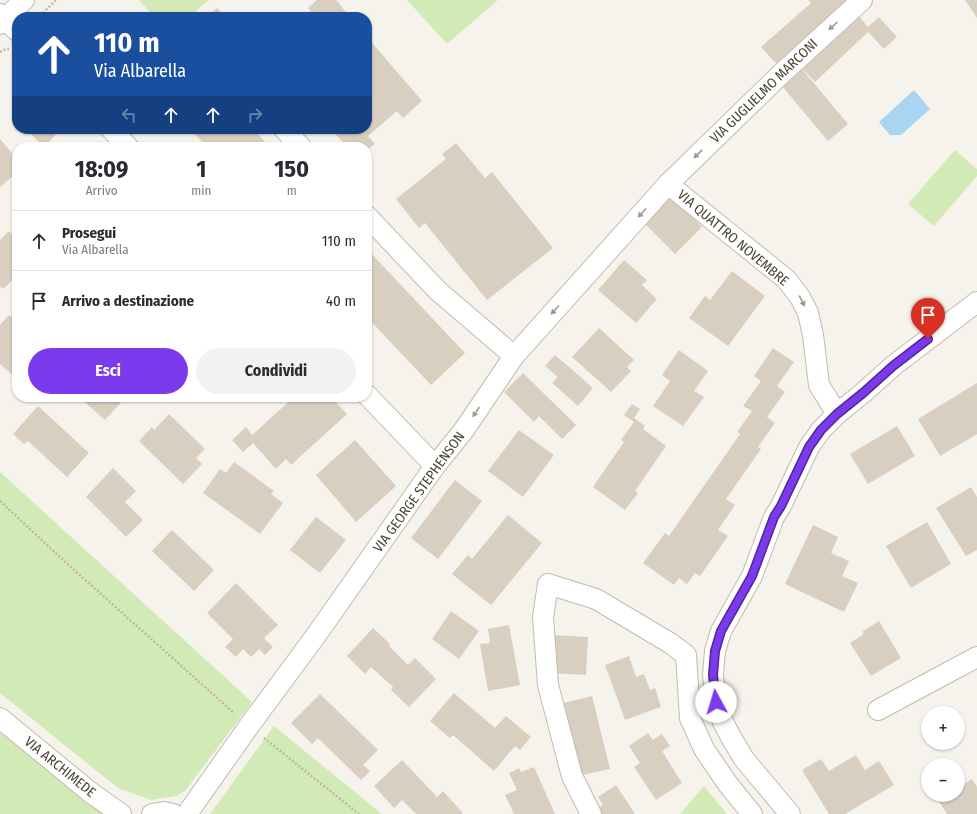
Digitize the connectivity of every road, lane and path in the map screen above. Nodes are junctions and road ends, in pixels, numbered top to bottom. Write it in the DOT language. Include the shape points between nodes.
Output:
graph roads {
  1 [pos="24,0"];
  2 [pos="56,0"];
  3 [pos="862,0"];
  4 [pos="14,12"];
  5 [pos="44,12"];
  6 [pos="116,134"];
  7 [pos="289,134"];
  8 [pos="123,142"];
  9 [pos="297,142"];
  10 [pos="668,184"];
  11 [pos="372,221"];
  12 [pos="977,304"];
  13 [pos="514,356"];
  14 [pos="372,400"];
  15 [pos="834,410"];
  16 [pos="435,466"];
  17 [pos="0,502"];
  18 [pos="977,657"];
  19 [pos="878,710"];
  20 [pos="0,718"];
  21 [pos="249,726"];
  22 [pos="121,814"];
  23 [pos="152,814"];
  24 [pos="173,814"];
  25 [pos="187,814"];
  26 [pos="359,814"];
  27 [pos="590,814"];
  28 [pos="752,814"];
  29 [pos="790,814"];
  1 -- 4 [label="street"];
  2 -- 5 [label="path"];
  3 -- 10 [label="street, VIA GUGLIELMO MARCONI, one-way" via="781,74"];
  6 -- 8 [label="street"];
  7 -- 9 [label="street"];
  10 -- 13 [label="street, VIA GEORGE STEPHENSON, one-way"];
  10 -- 15 [label="street, VIA QUATTRO NOVEMBRE, one-way" via="786,279 800,296 808,312 820,386"];
  11 -- 13 [label="street" via="438,291"];
  12 -- 15 [label="street" via="893,366 857,386"];
  13 -- 16 [label="street, VIA GEORGE STEPHENSON, one-way" via="464,430"];
  14 -- 16 [label="street"];
  15 -- 29 [label="street" via="814,422 802,441 779,492 774,517 752,576 721,631 715,651 713,675 716,702 723,722 744,759"];
  16 -- 21 [label="street, VIA GEORGE STEPHENSON"];
  17 -- 21 [label="path"];
  18 -- 19 [label="street"];
  20 -- 22 [label="street, VIA ARCHIMEDE" via="90,792"];
  21 -- 25 [label="street, VIA GEORGE STEPHENSON"];
  21 -- 26 [label="path"];
  23 -- 24 [label="street"];
  27 -- 28 [label="street" via="572,776 548,685 543,618 548,584 596,598 686,655 690,718 704,749"];
}
